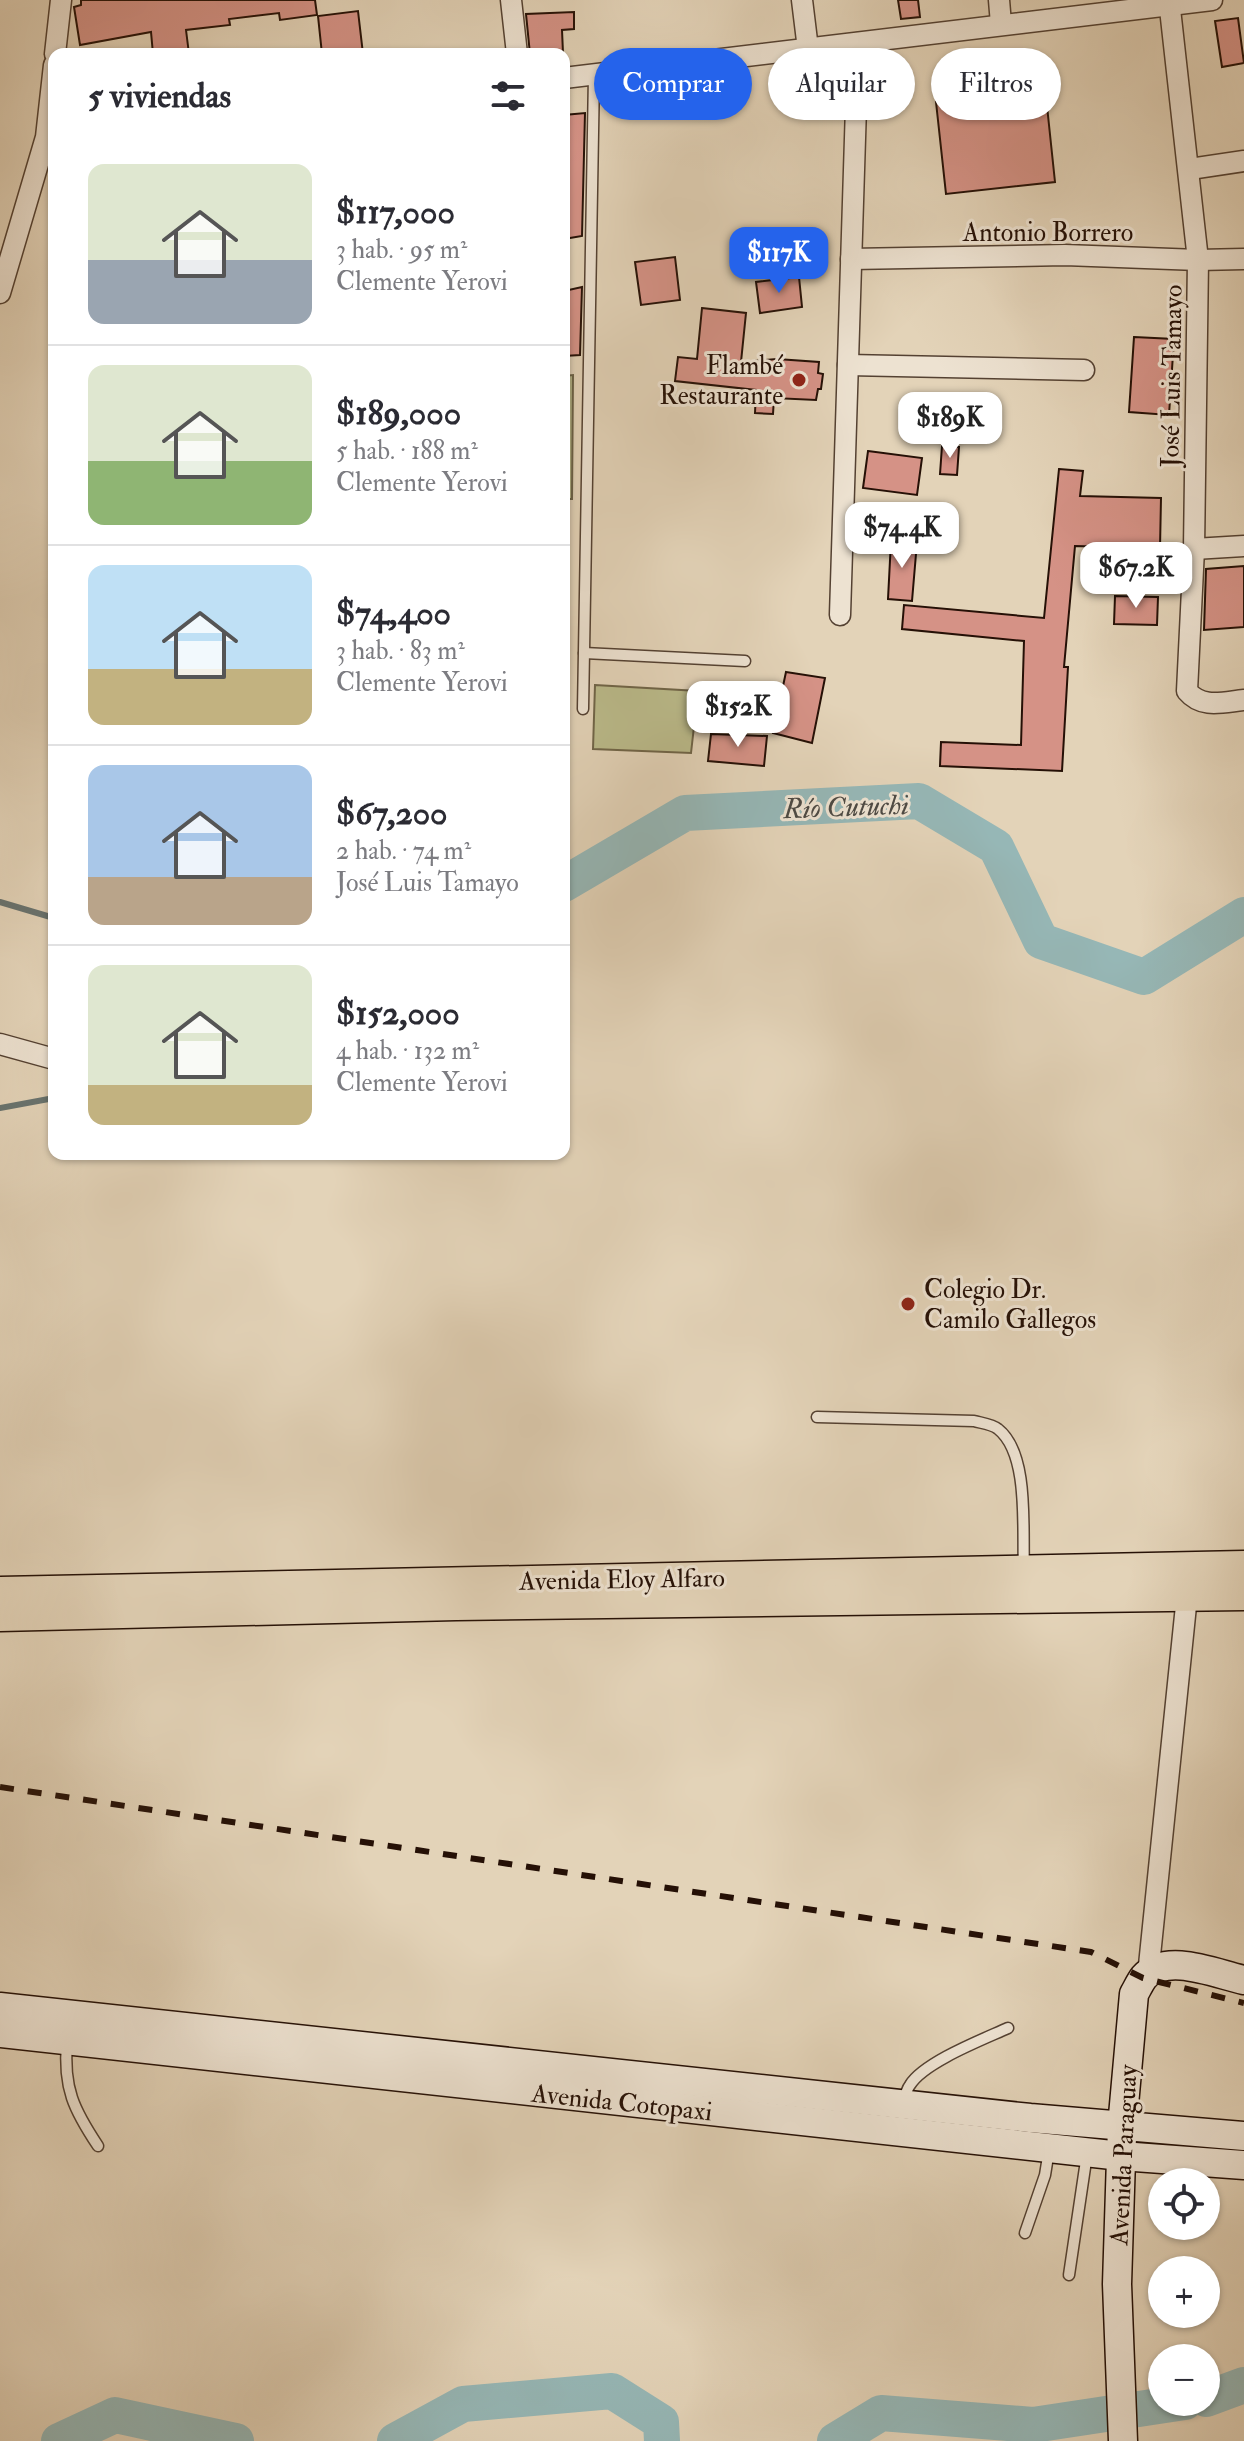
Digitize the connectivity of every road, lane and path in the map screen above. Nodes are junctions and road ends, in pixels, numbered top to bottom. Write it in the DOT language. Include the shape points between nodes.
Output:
graph roads {
  1 [pos="61,0"];
  2 [pos="511,0"];
  3 [pos="802,0"];
  4 [pos="999,0"];
  5 [pos="1212,0"];
  6 [pos="1169,3"];
  7 [pos="1001,24"];
  8 [pos="858,43"];
  9 [pos="56,48"];
  10 [pos="516,48"];
  11 [pos="808,48"];
  12 [pos="816,48"];
  13 [pos="594,75"];
  14 [pos="570,77"];
  15 [pos="48,143"];
  16 [pos="1244,161"];
  17 [pos="1190,169"];
  18 [pos="851,259"];
  19 [pos="1244,259"];
  20 [pos="1198,260"];
  21 [pos="0,293"];
  22 [pos="848,365"];
  23 [pos="1084,370"];
  24 [pos="1244,546"];
  25 [pos="1194,549"];
  26 [pos="840,615"];
  27 [pos="584,653"];
  28 [pos="745,661"];
  29 [pos="1244,700"];
  30 [pos="583,709"];
  31 [pos="0,1044"];
  32 [pos="48,1057"];
  33 [pos="817,1417"];
  34 [pos="1244,1566"];
  35 [pos="1024,1571"];
  36 [pos="0,1592"];
  37 [pos="1244,1595"];
  38 [pos="1187,1596"];
  39 [pos="0,1616"];
  40 [pos="1148,1975"];
  41 [pos="1244,1980"];
  42 [pos="0,2007"];
  43 [pos="1008,2028"];
  44 [pos="0,2033"];
  45 [pos="67,2041"];
  46 [pos="904,2105"];
  47 [pos="1122,2127"];
  48 [pos="1244,2136"];
  49 [pos="98,2146"];
  50 [pos="1050,2148"];
  51 [pos="1087,2152"];
  52 [pos="1121,2156"];
  53 [pos="1244,2165"];
  54 [pos="1025,2233"];
  55 [pos="1069,2275"];
  56 [pos="1123,2441"];
  1 -- 9 [label="street"];
  2 -- 10 [label="street"];
  3 -- 11 [label="street"];
  4 -- 7 [label="street"];
  5 -- 6 [label="street"];
  6 -- 7 [label="street"];
  6 -- 17 [label="street, José Luis Tamayo"];
  7 -- 8 [label="street"];
  8 -- 12 [label="street"];
  8 -- 18 [label="street"];
  13 -- 14 [label="street"];
  13 -- 27 [label="lane"];
  15 -- 21 [label="street"];
  16 -- 17 [label="street"];
  17 -- 20 [label="street, José Luis Tamayo"];
  18 -- 20 [label="street, Antonio Borrero" via="1065,255"];
  18 -- 22 [label="street"];
  19 -- 20 [label="street, Antonio Borrero"];
  20 -- 25 [label="street, José Luis Tamayo"];
  22 -- 23 [label="street"];
  22 -- 26 [label="street"];
  24 -- 25 [label="street"];
  25 -- 29 [label="street, José Luis Tamayo" via="1187,691 1206,704"];
  27 -- 28 [label="lane"];
  27 -- 30 [label="lane"];
  31 -- 32 [label="street"];
  33 -- 35 [label="lane" via="974,1421 997,1428 1016,1453"];
  34 -- 35 [label="main road, Avenida Eloy Alfaro"];
  35 -- 36 [label="main road, Avenida Eloy Alfaro"];
  37 -- 38 [label="main road, Avenida Eloy Alfaro"];
  38 -- 39 [label="main road, Avenida Eloy Alfaro"];
  38 -- 40 [label="street"];
  40 -- 41 [label="main road" via="1174,1964"];
  40 -- 47 [label="main road, Avenida Paraguay" via="1134,1994"];
  42 -- 46 [label="main road, Avenida Cotopaxi"];
  43 -- 46 [label="lane" via="916,2077"];
  44 -- 45 [label="main road, Avenida Cotopaxi"];
  45 -- 49 [label="lane" via="64,2072 76,2112"];
  45 -- 50 [label="main road, Avenida Cotopaxi"];
  46 -- 47 [label="main road, Avenida Cotopaxi"];
  47 -- 48 [label="main road, Avenida Cotopaxi"];
  47 -- 52 [label="main road, Avenida Paraguay"];
  50 -- 51 [label="main road, Avenida Cotopaxi"];
  50 -- 54 [label="lane"];
  51 -- 52 [label="main road, Avenida Cotopaxi"];
  51 -- 55 [label="lane"];
  52 -- 53 [label="main road, Avenida Cotopaxi"];
  52 -- 56 [label="main road, Avenida Paraguay" via="1117,2284"];
}
